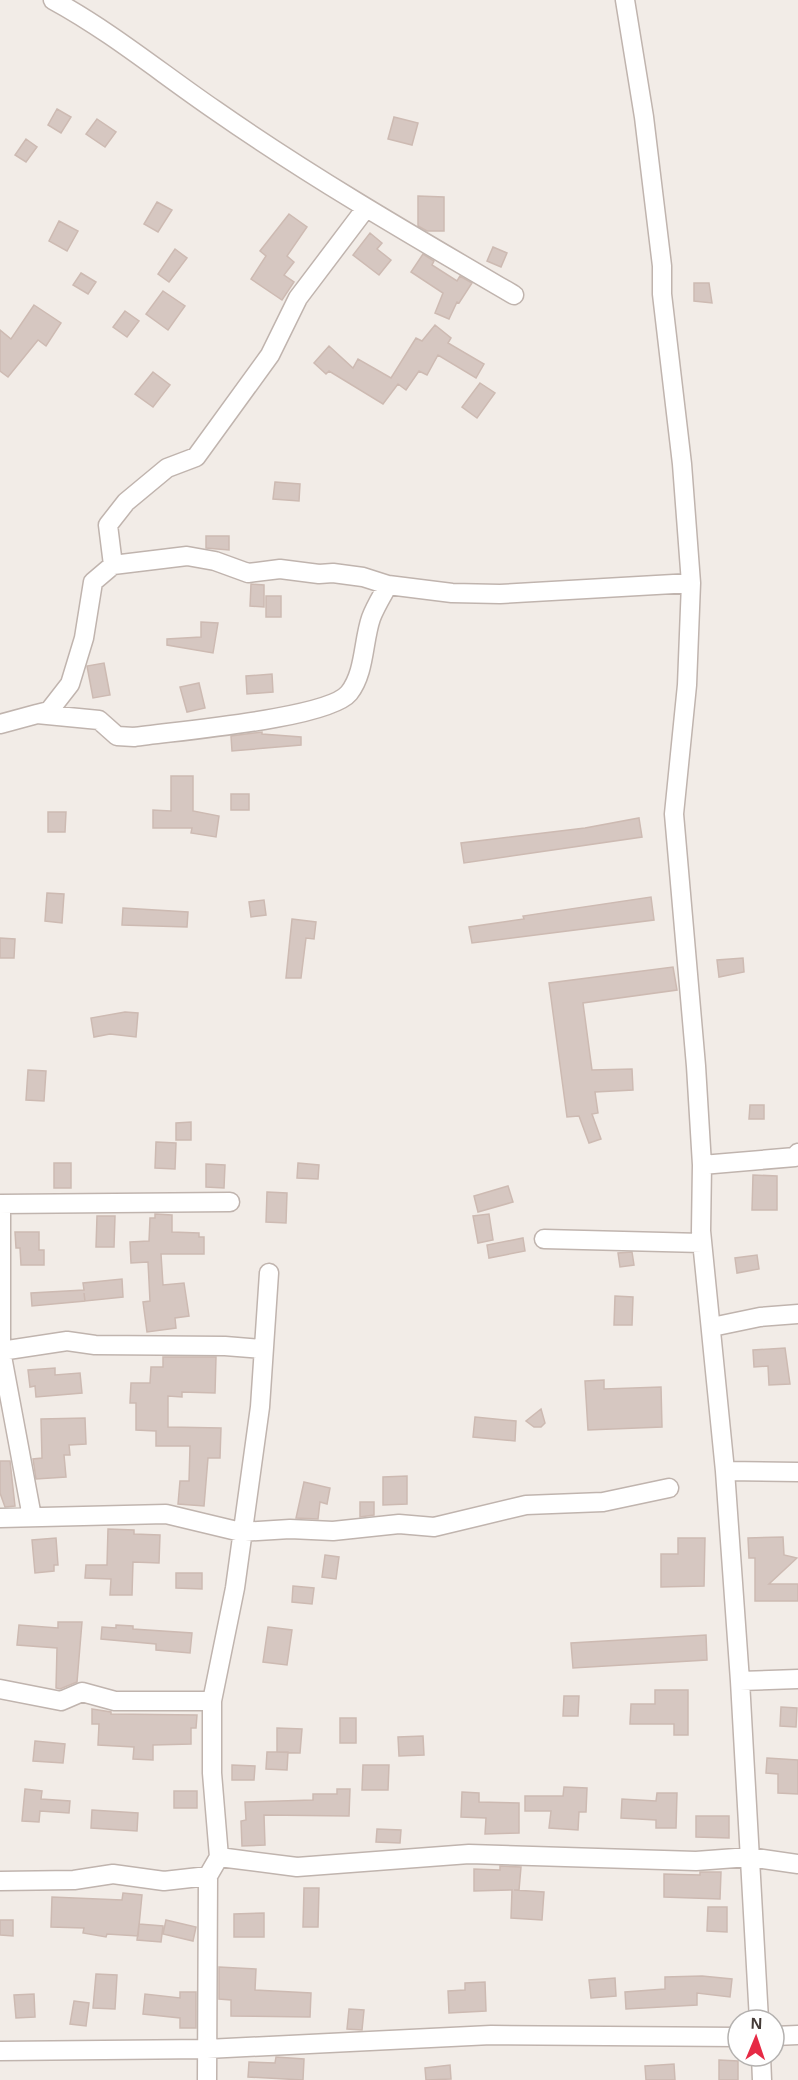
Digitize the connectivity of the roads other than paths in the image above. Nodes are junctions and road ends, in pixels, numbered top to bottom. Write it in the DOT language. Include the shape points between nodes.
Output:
graph roads {
  1 [pos="53,0"];
  2 [pos="625,0"];
  3 [pos="366,208"];
  4 [pos="514,295"];
  5 [pos="113,565"];
  6 [pos="691,583"];
  7 [pos="388,585"];
  8 [pos="37,714"];
  9 [pos="0,724"];
  10 [pos="798,1153"];
  11 [pos="702,1165"];
  12 [pos="230,1202"];
  13 [pos="0,1204"];
  14 [pos="544,1239"];
  15 [pos="702,1243"];
  16 [pos="268,1273"];
  17 [pos="798,1314"];
  18 [pos="712,1327"];
  19 [pos="263,1349"];
  20 [pos="1,1351"];
  21 [pos="725,1471"];
  22 [pos="798,1472"];
  23 [pos="669,1488"];
  24 [pos="32,1517"];
  25 [pos="0,1518"];
  26 [pos="241,1532"];
  27 [pos="798,1679"];
  28 [pos="740,1681"];
  29 [pos="0,1689"];
  30 [pos="212,1701"];
  31 [pos="219,1857"];
  32 [pos="749,1857"];
  33 [pos="798,1864"];
  34 [pos="208,1876"];
  35 [pos="0,1881"];
  36 [pos="758,2008"];
  37 [pos="726,2037"];
  38 [pos="207,2049"];
  39 [pos="0,2051"];
  40 [pos="207,2080"];
  1 -- 3 [label="street" via="86,18 216,111"];
  2 -- 6 [label="street" via="662,266"];
  3 -- 4 [label="street"];
  3 -- 5 [label="street" via="298,297 270,355 196,457 167,468 126,502 108,525"];
  5 -- 7 [label="street" via="187,556 248,573 280,569 333,573"];
  5 -- 8 [label="street" via="93,582 84,638 70,684 49,711"];
  6 -- 7 [label="street" via="500,594"];
  6 -- 11 [label="street" via="687,685 674,814"];
  7 -- 8 [label="street" via="371,619 350,692 341,700 311,712 134,737 117,736 99,720"];
  8 -- 9 [label="street"];
  10 -- 11 [label="street" via="795,1157"];
  11 -- 15 [label="street"];
  12 -- 13 [label="street"];
  13 -- 20 [label="street"];
  14 -- 15 [label="street"];
  15 -- 18 [label="street"];
  16 -- 19 [label="street"];
  17 -- 18 [label="street"];
  18 -- 21 [label="street"];
  19 -- 20 [label="street" via="67,1341"];
  19 -- 26 [label="street" via="260,1407"];
  20 -- 24 [label="street"];
  21 -- 22 [label="street"];
  21 -- 28 [label="street"];
  23 -- 26 [label="street" via="603,1502 526,1505 434,1527 399,1524 333,1531 290,1528"];
  24 -- 25 [label="street"];
  24 -- 26 [label="street" via="166,1514"];
  26 -- 30 [label="street" via="235,1588"];
  27 -- 28 [label="street"];
  28 -- 32 [label="street"];
  29 -- 30 [label="street" via="61,1701 82,1692 115,1701"];
  30 -- 31 [label="street" via="212,1773"];
  31 -- 32 [label="street" via="297,1867 469,1854 696,1861"];
  31 -- 34 [label="street"];
  32 -- 33 [label="street"];
  32 -- 36 [label="street"];
  34 -- 35 [label="street" via="164,1881 112,1874 74,1880"];
  34 -- 38 [label="street"];
  37 -- 38 [label="street" via="491,2035"];
  38 -- 39 [label="street"];
  38 -- 40 [label="street"];
}
